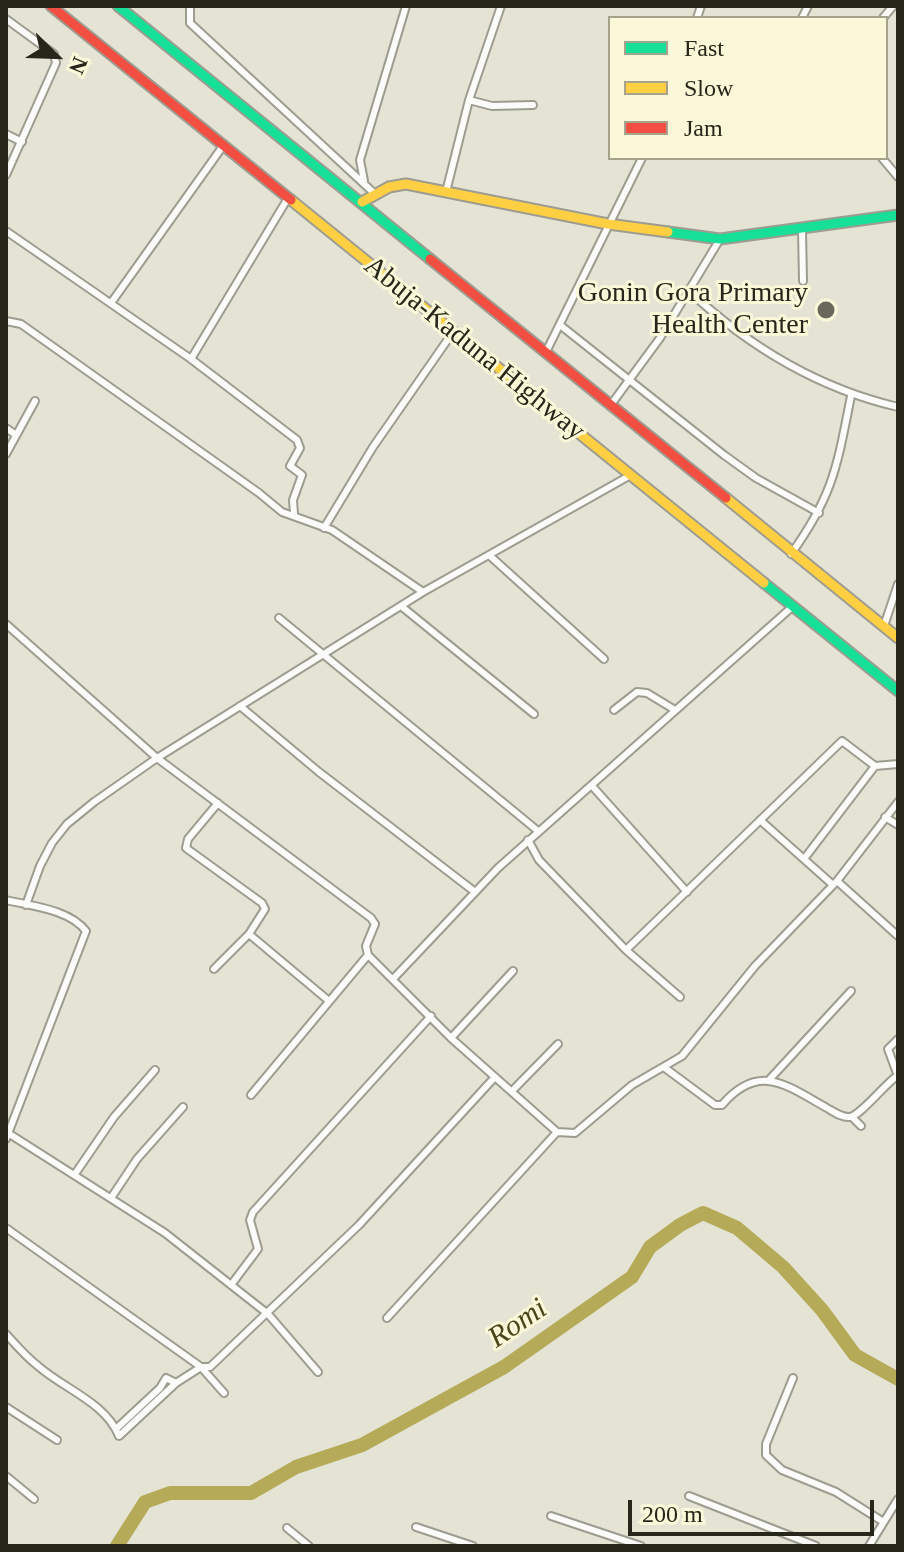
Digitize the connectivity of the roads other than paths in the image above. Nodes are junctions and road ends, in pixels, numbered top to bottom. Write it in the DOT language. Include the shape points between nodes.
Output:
graph roads {
  1 [pos="51,6"];
  2 [pos="118,6"];
  3 [pos="190,6"];
  4 [pos="406,6"];
  5 [pos="501,6"];
  6 [pos="892,6"];
  7 [pos="898,15"];
  8 [pos="6,19"];
  9 [pos="469,100"];
  10 [pos="533,105"];
  11 [pos="6,134"];
  12 [pos="22,142"];
  13 [pos="224,145"];
  14 [pos="641,160"];
  15 [pos="884,160"];
  16 [pos="6,175"];
  17 [pos="898,177"];
  18 [pos="364,181"];
  19 [pos="446,192"];
  20 [pos="375,194"];
  21 [pos="288,197"];
  22 [pos="362,202"];
  23 [pos="898,215"];
  24 [pos="608,224"];
  25 [pos="802,230"];
  26 [pos="6,231"];
  27 [pos="720,239"];
  28 [pos="803,281"];
  29 [pos="688,290"];
  30 [pos="111,303"];
  31 [pos="6,321"];
  32 [pos="560,325"];
  33 [pos="453,332"];
  34 [pos="546,352"];
  35 [pos="191,359"];
  36 [pos="629,379"];
  37 [pos="851,396"];
  38 [pos="35,401"];
  39 [pos="610,406"];
  40 [pos="898,407"];
  41 [pos="6,428"];
  42 [pos="16,435"];
  43 [pos="6,454"];
  44 [pos="629,476"];
  45 [pos="819,513"];
  46 [pos="294,514"];
  47 [pos="324,528"];
  48 [pos="791,554"];
  49 [pos="489,555"];
  50 [pos="898,584"];
  51 [pos="423,592"];
  52 [pos="401,606"];
  53 [pos="792,607"];
  54 [pos="279,618"];
  55 [pos="6,624"];
  56 [pos="884,627"];
  57 [pos="898,638"];
  58 [pos="325,653"];
  59 [pos="604,659"];
  60 [pos="898,691"];
  61 [pos="240,706"];
  62 [pos="614,710"];
  63 [pos="675,710"];
  64 [pos="534,714"];
  65 [pos="157,758"];
  66 [pos="898,764"];
  67 [pos="875,766"];
  68 [pos="593,787"];
  69 [pos="898,802"];
  70 [pos="218,803"];
  71 [pos="885,817"];
  72 [pos="760,820"];
  73 [pos="898,825"];
  74 [pos="538,831"];
  75 [pos="528,840"];
  76 [pos="804,859"];
  77 [pos="835,883"];
  78 [pos="475,892"];
  79 [pos="687,892"];
  80 [pos="6,900"];
  81 [pos="26,905"];
  82 [pos="249,934"];
  83 [pos="898,936"];
  84 [pos="626,950"];
  85 [pos="368,955"];
  86 [pos="214,969"];
  87 [pos="513,971"];
  88 [pos="393,979"];
  89 [pos="851,991"];
  90 [pos="680,997"];
  91 [pos="329,1001"];
  92 [pos="431,1016"];
  93 [pos="451,1038"];
  94 [pos="898,1039"];
  95 [pos="558,1044"];
  96 [pos="665,1068"];
  97 [pos="155,1070"];
  98 [pos="898,1076"];
  99 [pos="491,1077"];
  100 [pos="769,1080"];
  101 [pos="512,1091"];
  102 [pos="251,1095"];
  103 [pos="183,1107"];
  104 [pos="852,1117"];
  105 [pos="861,1126"];
  106 [pos="557,1132"];
  107 [pos="7,1136"];
  108 [pos="75,1174"];
  109 [pos="111,1198"];
  110 [pos="6,1228"];
  111 [pos="231,1285"];
  112 [pos="268,1314"];
  113 [pos="387,1318"];
  114 [pos="6,1334"];
  115 [pos="201,1367"];
  116 [pos="318,1372"];
  117 [pos="793,1378"];
  118 [pos="224,1393"];
  119 [pos="6,1407"];
  120 [pos="57,1440"];
  121 [pos="6,1476"];
  122 [pos="689,1496"];
  123 [pos="34,1499"];
  124 [pos="898,1499"];
  125 [pos="551,1516"];
  126 [pos="882,1521"];
  127 [pos="416,1527"];
  128 [pos="287,1528"];
  129 [pos="309,1546"];
  130 [pos="473,1546"];
  131 [pos="641,1546"];
  132 [pos="816,1546"];
  133 [pos="869,1546"];
  1 -- 13 [label="main road, Abuja-Kaduna Highway"];
  2 -- 22 [label="main road, Abuja-Kaduna Highway"];
  3 -- 18 [label="street" via="190,23"];
  4 -- 18 [label="street" via="360,160"];
  5 -- 9 [label="street"];
  6 -- 7 [label="street"];
  8 -- 12 [label="street" via="56,59"];
  9 -- 10 [label="street" via="492,106"];
  9 -- 19 [label="street"];
  11 -- 12 [label="street"];
  12 -- 16 [label="street"];
  13 -- 21 [label="main road, Abuja-Kaduna Highway"];
  13 -- 30 [label="street"];
  14 -- 24 [label="street"];
  15 -- 17 [label="street"];
  18 -- 20 [label="street"];
  19 -- 20 [label="main road" via="406,184"];
  19 -- 24 [label="main road"];
  20 -- 22 [label="main road"];
  21 -- 33 [label="main road, Abuja-Kaduna Highway"];
  21 -- 35 [label="street"];
  22 -- 34 [label="main road, Abuja-Kaduna Highway"];
  23 -- 25 [label="main road"];
  24 -- 27 [label="main road"];
  24 -- 32 [label="street"];
  25 -- 27 [label="main road"];
  25 -- 28 [label="street"];
  26 -- 30 [label="street"];
  27 -- 29 [label="street"];
  29 -- 36 [label="street"];
  29 -- 37 [label="street" via="754,344"];
  30 -- 35 [label="street"];
  31 -- 46 [label="street" via="21,324 276,509"];
  32 -- 34 [label="street"];
  32 -- 36 [label="street"];
  33 -- 44 [label="main road, Abuja-Kaduna Highway"];
  33 -- 47 [label="street"];
  34 -- 39 [label="main road, Abuja-Kaduna Highway"];
  35 -- 46 [label="street" via="297,440 300,448 290,466 302,475"];
  36 -- 39 [label="street"];
  36 -- 45 [label="street" via="756,478"];
  37 -- 40 [label="street"];
  37 -- 45 [label="street" via="836,476"];
  38 -- 42 [label="street"];
  39 -- 48 [label="main road, Abuja-Kaduna Highway"];
  41 -- 42 [label="street"];
  42 -- 43 [label="street"];
  44 -- 49 [label="street"];
  44 -- 53 [label="main road, Abuja-Kaduna Highway"];
  45 -- 48 [label="street"];
  46 -- 47 [label="street"];
  47 -- 51 [label="street"];
  48 -- 56 [label="main road, Abuja-Kaduna Highway"];
  49 -- 51 [label="street"];
  49 -- 59 [label="street"];
  50 -- 56 [label="street"];
  51 -- 52 [label="street"];
  52 -- 58 [label="street"];
  52 -- 64 [label="street"];
  53 -- 60 [label="main road, Abuja-Kaduna Highway"];
  53 -- 63 [label="street"];
  54 -- 58 [label="street"];
  55 -- 65 [label="street"];
  56 -- 57 [label="main road, Abuja-Kaduna Highway"];
  58 -- 61 [label="street"];
  58 -- 74 [label="street"];
  61 -- 65 [label="street"];
  61 -- 78 [label="street"];
  62 -- 63 [label="street" via="637,692"];
  63 -- 68 [label="street"];
  65 -- 70 [label="street"];
  65 -- 81 [label="street" via="67,824 40,866"];
  66 -- 67 [label="street"];
  67 -- 72 [label="street" via="842,741"];
  67 -- 76 [label="street"];
  68 -- 74 [label="street"];
  68 -- 79 [label="street"];
  69 -- 71 [label="street"];
  70 -- 82 [label="street" via="186,848 264,906"];
  70 -- 85 [label="street" via="371,918 375,924"];
  71 -- 73 [label="street"];
  71 -- 77 [label="street"];
  72 -- 76 [label="street"];
  72 -- 79 [label="street"];
  74 -- 75 [label="street"];
  75 -- 78 [label="street"];
  75 -- 84 [label="street" via="539,860"];
  76 -- 77 [label="street"];
  77 -- 83 [label="street"];
  77 -- 96 [label="street" via="755,966 682,1056"];
  78 -- 88 [label="street"];
  79 -- 84 [label="street"];
  80 -- 81 [label="street"];
  81 -- 107 [label="street" via="61,914 86,931"];
  82 -- 86 [label="street"];
  82 -- 91 [label="street"];
  84 -- 90 [label="street"];
  85 -- 88 [label="street"];
  85 -- 91 [label="street"];
  87 -- 93 [label="street"];
  88 -- 92 [label="street"];
  89 -- 100 [label="street"];
  91 -- 102 [label="street"];
  92 -- 93 [label="street"];
  92 -- 111 [label="street" via="253,1212 250,1220 258,1249"];
  93 -- 99 [label="street"];
  94 -- 98 [label="street" via="888,1049"];
  95 -- 101 [label="street"];
  96 -- 100 [label="street" via="715,1105 722,1105 748,1082"];
  96 -- 106 [label="street" via="632,1085 575,1133"];
  97 -- 108 [label="street"];
  98 -- 104 [label="street"];
  99 -- 101 [label="street"];
  99 -- 112 [label="street" via="359,1225"];
  100 -- 104 [label="street"];
  101 -- 106 [label="street"];
  103 -- 109 [label="street"];
  104 -- 105 [label="street"];
  106 -- 113 [label="street"];
  107 -- 108 [label="street"];
  108 -- 109 [label="street"];
  109 -- 111 [label="street"];
  110 -- 115 [label="street"];
  111 -- 112 [label="street"];
  112 -- 115 [label="street" via="210,1367"];
  112 -- 116 [label="street"];
  114 -- 115 [label="street" via="116,1429 166,1378 176,1383"];
  115 -- 118 [label="street"];
  117 -- 126 [label="street" via="766,1455 782,1470 836,1492"];
  119 -- 120 [label="street"];
  121 -- 123 [label="street"];
  122 -- 132 [label="street"];
  124 -- 126 [label="street"];
  125 -- 131 [label="street"];
  126 -- 133 [label="street"];
  127 -- 130 [label="street"];
  128 -- 129 [label="street"];
}
